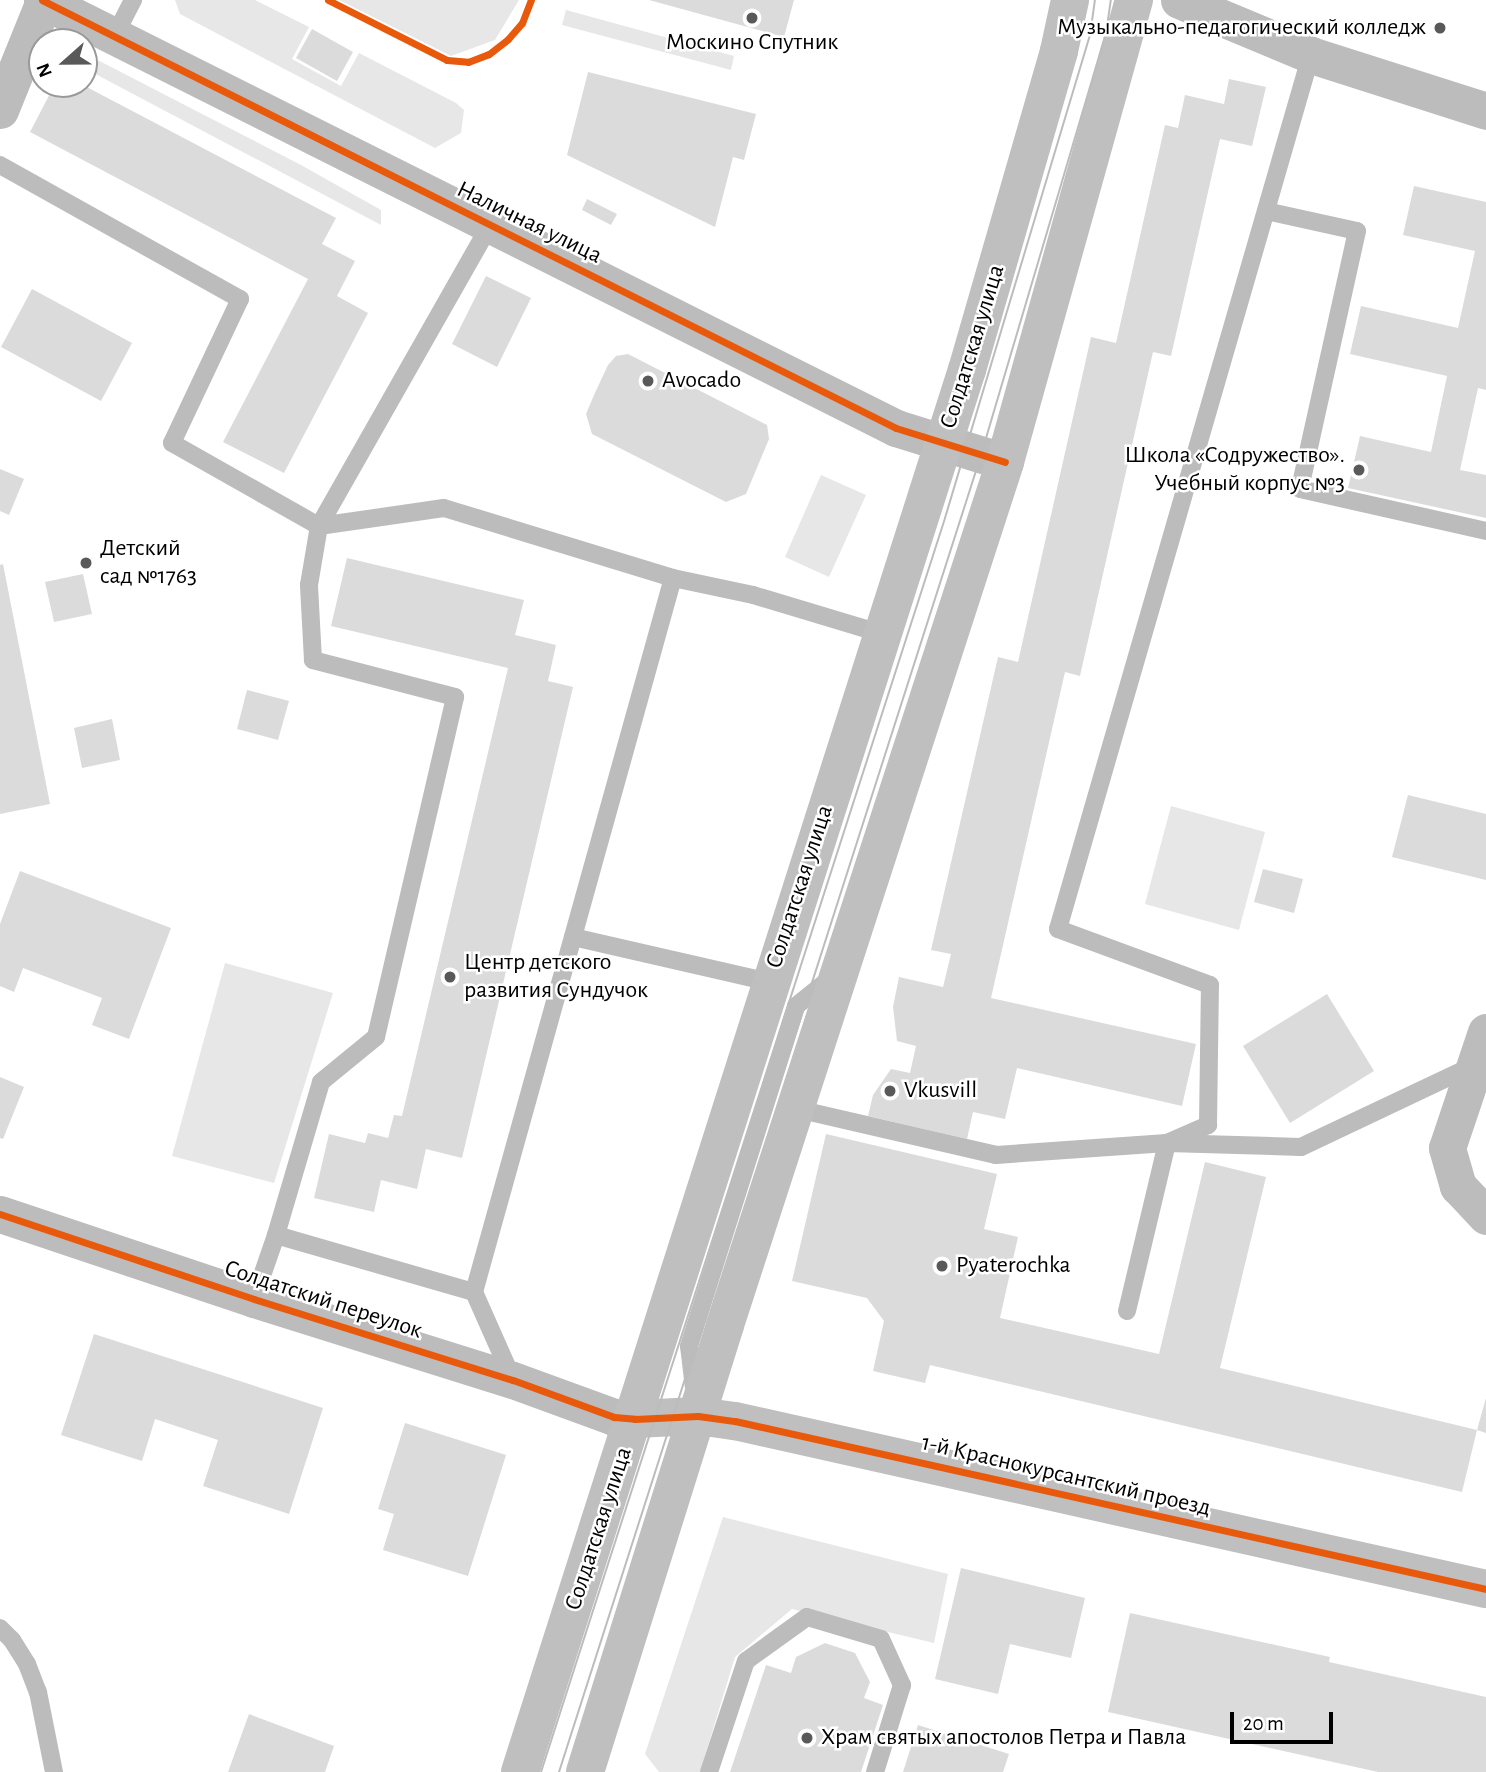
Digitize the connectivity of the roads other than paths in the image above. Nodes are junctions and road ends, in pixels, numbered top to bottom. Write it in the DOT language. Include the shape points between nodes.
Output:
graph roads {
  1 [pos="133,0"];
  2 [pos="1070,0"];
  3 [pos="1134,0"];
  4 [pos="1179,0"];
  5 [pos="43,1"];
  6 [pos="114,37"];
  7 [pos="1311,55"];
  8 [pos="0,110"];
  9 [pos="1486,111"];
  10 [pos="0,165"];
  11 [pos="1266,211"];
  12 [pos="489,225"];
  13 [pos="944,444"];
  14 [pos="1005,462"];
  15 [pos="319,526"];
  16 [pos="1486,531"];
  17 [pos="673,578"];
  18 [pos="883,634"];
  19 [pos="573,937"];
  20 [pos="842,969"];
  21 [pos="769,982"];
  22 [pos="1481,1048"];
  23 [pos="797,1109"];
  24 [pos="1167,1143"];
  25 [pos="0,1213"];
  26 [pos="1486,1216"];
  27 [pos="276,1235"];
  28 [pos="474,1292"];
  29 [pos="254,1299"];
  30 [pos="1126,1311"];
  31 [pos="513,1380"];
  32 [pos="698,1416"];
  33 [pos="635,1419"];
  34 [pos="1486,1589"];
  35 [pos="0,1628"];
  36 [pos="54,1772"];
  37 [pos="520,1772"];
  38 [pos="585,1772"];
  39 [pos="709,1772"];
  40 [pos="876,1772"];
  1 -- 6 [label="lane"];
  2 -- 13 [label="main road, Солдатская улица"];
  3 -- 14 [label="main road"];
  4 -- 7 [label="street"];
  5 -- 6 [label="street, Наличная улица"];
  5 -- 8 [label="street"];
  6 -- 12 [label="street, Наличная улица"];
  7 -- 9 [label="street"];
  7 -- 11 [label="lane"];
  10 -- 15 [label="lane" via="240,299 172,443"];
  11 -- 16 [label="lane" via="1357,231 1300,489"];
  11 -- 24 [label="lane" via="1058,929 1210,985 1208,1125"];
  12 -- 13 [label="street, Наличная улица" via="895,428"];
  12 -- 15 [label="lane"];
  13 -- 14 [label="street, Наличная улица"];
  13 -- 18 [label="main road, Солдатская улица"];
  14 -- 20 [label="main road"];
  15 -- 17 [label="lane" via="444,508"];
  15 -- 27 [label="lane" via="309,585 313,660 455,697 376,1037 321,1082"];
  17 -- 18 [label="lane" via="753,595"];
  17 -- 19 [label="lane"];
  18 -- 21 [label="main road, Солдатская улица"];
  19 -- 21 [label="lane"];
  19 -- 28 [label="lane"];
  20 -- 23 [label="main road"];
  20 -- 32 [label="lane" via="796,1006 688,1346"];
  21 -- 33 [label="main road, Солдатская улица"];
  22 -- 24 [label="lane" via="1301,1147"];
  22 -- 26 [label="street" via="1447,1148 1458,1186"];
  23 -- 24 [label="lane" via="996,1155"];
  23 -- 32 [label="main road"];
  24 -- 30 [label="lane"];
  25 -- 29 [label="street, Солдатский переулок"];
  27 -- 28 [label="lane"];
  27 -- 29 [label="lane"];
  28 -- 31 [label="lane"];
  29 -- 31 [label="street, Солдатский переулок"];
  31 -- 33 [label="street, Солдатский переулок" via="614,1417"];
  32 -- 33 [label="main road, 1-й Краснокурсантский проезд"];
  32 -- 34 [label="main road, 1-й Краснокурсантский проезд"];
  32 -- 38 [label="main road"];
  33 -- 37 [label="main road, Солдатская улица"];
  35 -- 36 [label="lane" via="27,1664 38,1692"];
  39 -- 40 [label="lane" via="746,1661 807,1617 881,1639 902,1685"];
}
